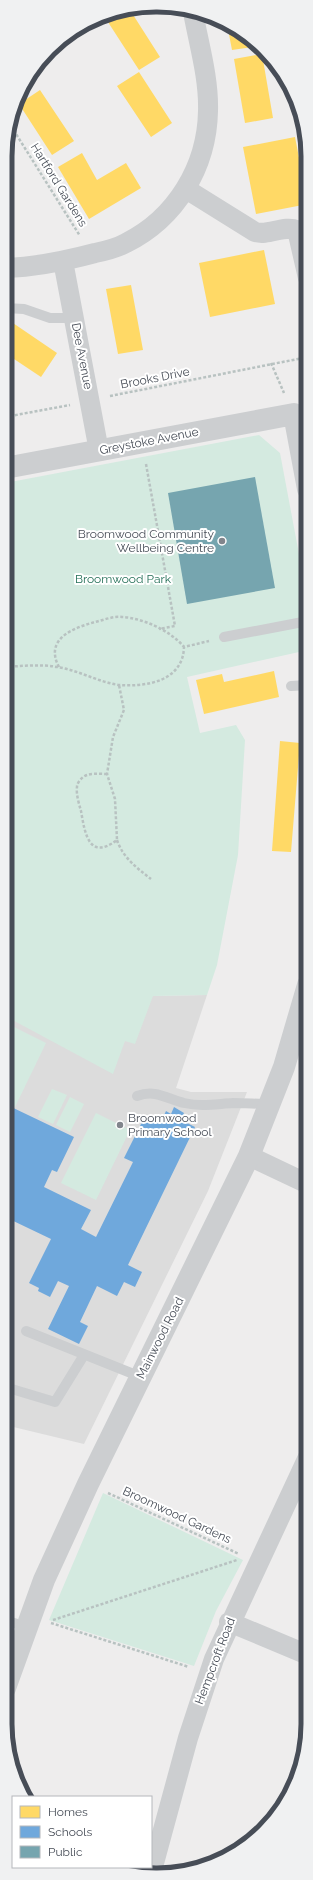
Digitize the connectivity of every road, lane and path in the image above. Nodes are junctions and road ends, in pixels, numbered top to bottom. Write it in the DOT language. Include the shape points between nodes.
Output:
graph roads {
  1 [pos="194,17"];
  2 [pos="14,131"];
  3 [pos="186,189"];
  4 [pos="301,247"];
  5 [pos="92,254"];
  6 [pos="63,261"];
  7 [pos="12,267"];
  8 [pos="12,308"];
  9 [pos="75,318"];
  10 [pos="301,358"];
  11 [pos="271,363"];
  12 [pos="91,400"];
  13 [pos="301,413"];
  14 [pos="12,416"];
  15 [pos="142,442"];
  16 [pos="99,451"];
  17 [pos="12,467"];
  18 [pos="301,623"];
  19 [pos="159,629"];
  20 [pos="224,638"];
  21 [pos="184,647"];
  22 [pos="12,666"];
  23 [pos="59,667"];
  24 [pos="119,684"];
  25 [pos="301,685"];
  26 [pos="291,686"];
  27 [pos="107,774"];
  28 [pos="117,840"];
  29 [pos="151,879"];
  30 [pos="301,1011"];
  31 [pos="137,1096"];
  32 [pos="270,1104"];
  33 [pos="249,1156"];
  34 [pos="301,1181"];
  35 [pos="26,1331"];
  36 [pos="84,1355"];
  37 [pos="141,1377"];
  38 [pos="12,1389"];
  39 [pos="301,1470"];
  40 [pos="88,1484"];
  41 [pos="251,1560"];
  42 [pos="12,1622"];
  43 [pos="230,1622"];
  44 [pos="26,1627"];
  45 [pos="301,1652"];
  46 [pos="12,1668"];
  47 [pos="209,1673"];
  48 [pos="153,1868"];
  1 -- 3 [label="street" via="207,87 208,119 201,158"];
  2 -- 5 [label="path, Hartford Gardens"];
  3 -- 4 [label="street" via="255,232 297,230"];
  3 -- 5 [label="street" via="167,214 141,235 125,244"];
  5 -- 6 [label="street"];
  6 -- 7 [label="street"];
  6 -- 9 [label="street, Dee Avenue"];
  8 -- 9 [label="lane" via="24,309 50,318"];
  9 -- 12 [label="street, Dee Avenue"];
  10 -- 11 [label="path, Brooks Drive"];
  11 -- 12 [label="path, Brooks Drive"];
  11 -- 13 [label="path"];
  12 -- 14 [label="path, Brooks Drive"];
  12 -- 16 [label="street, Dee Avenue"];
  13 -- 15 [label="street, Greystoke Avenue"];
  15 -- 16 [label="street, Greystoke Avenue"];
  15 -- 19 [label="path" via="175,626"];
  16 -- 17 [label="street, Greystoke Avenue"];
  18 -- 20 [label="lane"];
  19 -- 21 [label="path"];
  19 -- 23 [label="path" via="144,622 121,617 79,626 60,639 55,648 54,656"];
  20 -- 21 [label="path"];
  21 -- 24 [label="path" via="182,661 176,671 159,682"];
  22 -- 23 [label="path"];
  23 -- 24 [label="path"];
  24 -- 27 [label="path" via="124,710 114,737"];
  25 -- 26 [label="lane"];
  27 -- 28 [label="path" via="114,799"];
  27 -- 28 [label="path" via="84,776 79,780 77,788 84,832 88,840 98,848 105,848"];
  28 -- 29 [label="path" via="129,861"];
  30 -- 32 [label="street, Mainwood Road"];
  31 -- 32 [label="lane" via="146,1093 160,1094 194,1105"];
  32 -- 33 [label="street, Mainwood Road"];
  33 -- 34 [label="street"];
  33 -- 37 [label="street, Mainwood Road"];
  35 -- 36 [label="lane"];
  36 -- 37 [label="lane"];
  36 -- 38 [label="lane" via="55,1402"];
  37 -- 40 [label="street, Mainwood Road"];
  39 -- 41 [label="street, Hempcroft Road"];
  40 -- 41 [label="path, Broomwood Gardens"];
  40 -- 44 [label="street, Mainwood Road" via="44,1580"];
  41 -- 43 [label="street, Hempcroft Road"];
  41 -- 47 [label="path" via="48,1622"];
  42 -- 44 [label="lane"];
  43 -- 45 [label="street"];
  43 -- 47 [label="street, Hempcroft Road"];
  44 -- 46 [label="street, Mainwood Road"];
  47 -- 48 [label="street, Hempcroft Road" via="188,1738"];
}
